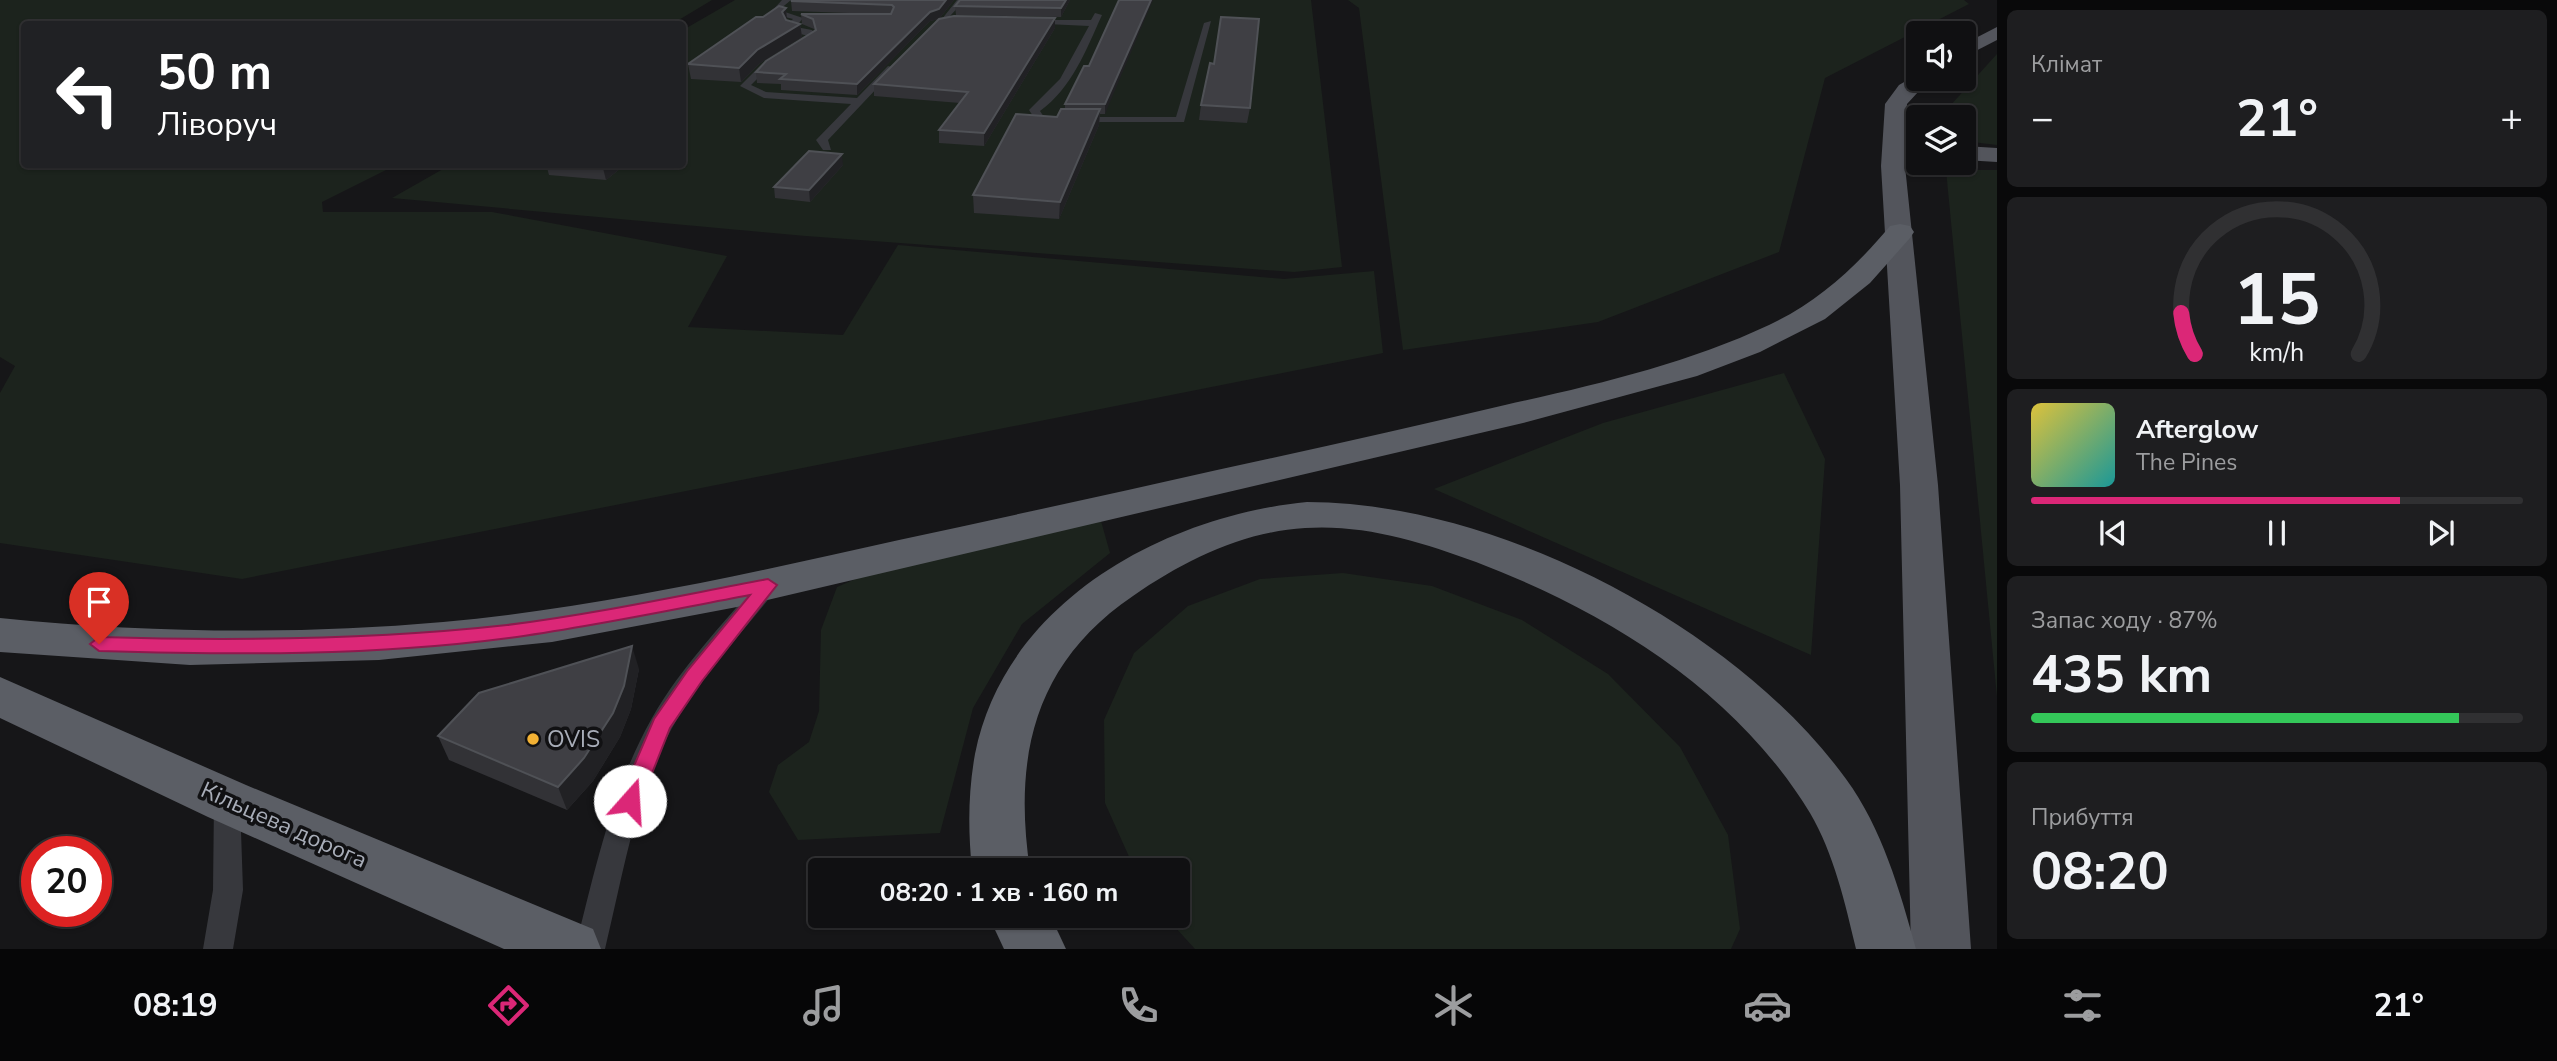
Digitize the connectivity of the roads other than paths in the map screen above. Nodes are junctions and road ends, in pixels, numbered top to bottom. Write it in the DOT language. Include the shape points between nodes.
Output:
graph roads {
  1 [pos="787,0"];
  2 [pos="961,0"];
  3 [pos="1010,23"];
  4 [pos="1208,23"];
  5 [pos="935,24"];
  6 [pos="1997,32"];
  7 [pos="1976,45"];
  8 [pos="899,61"];
  9 [pos="1906,89"];
  10 [pos="794,99"];
  11 [pos="860,101"];
  12 [pos="777,111"];
  13 [pos="827,148"];
  14 [pos="1976,154"];
  15 [pos="1997,155"];
  16 [pos="1905,161"];
  17 [pos="1900,232"];
  18 [pos="768,585"];
  19 [pos="0,635"];
  20 [pos="0,696"];
  21 [pos="227,801"];
  22 [pos="1000,858"];
  23 [pos="1025,928"];
  24 [pos="218,949"];
  25 [pos="571,949"];
  26 [pos="590,949"];
  27 [pos="1036,949"];
  28 [pos="1886,949"];
  29 [pos="1941,949"];
  1 -- 10 [label="lane" via="773,11 805,18 790,25 813,36 763,68 746,86 764,95"];
  2 -- 5 [label="lane" via="945,17 959,21"];
  3 -- 4 [label="lane" via="1096,19 1047,102 1034,110 1041,120 1180,120"];
  6 -- 7 [label="main road"];
  8 -- 11 [label="lane"];
  9 -- 16 [label="main road" via="1896,104"];
  10 -- 11 [label="lane"];
  10 -- 12 [label="lane"];
  11 -- 13 [label="lane" via="822,140"];
  14 -- 15 [label="main road"];
  16 -- 17 [label="main road"];
  17 -- 18 [label="highway" via="1862,277 1808,317 1740,348 1654,377 1501,417"];
  17 -- 29 [label="main road" via="1919,485"];
  18 -- 19 [label="highway" via="534,627 413,640 153,648"];
  18 -- 26 [label="lane" via="661,725 636,780"];
  20 -- 21 [label="highway, Кільцева дорога"];
  21 -- 24 [label="lane" via="228,890"];
  21 -- 25 [label="highway, Кільцева дорога"];
  22 -- 28 [label="highway" via="999,761 1025,682 1043,650 1068,622 1156,560 1209,536 1274,519 1334,515 1414,528 1512,560 1622,611 1700,661 1780,735 1829,798 1862,867"];
  23 -- 27 [label="highway"];
}
